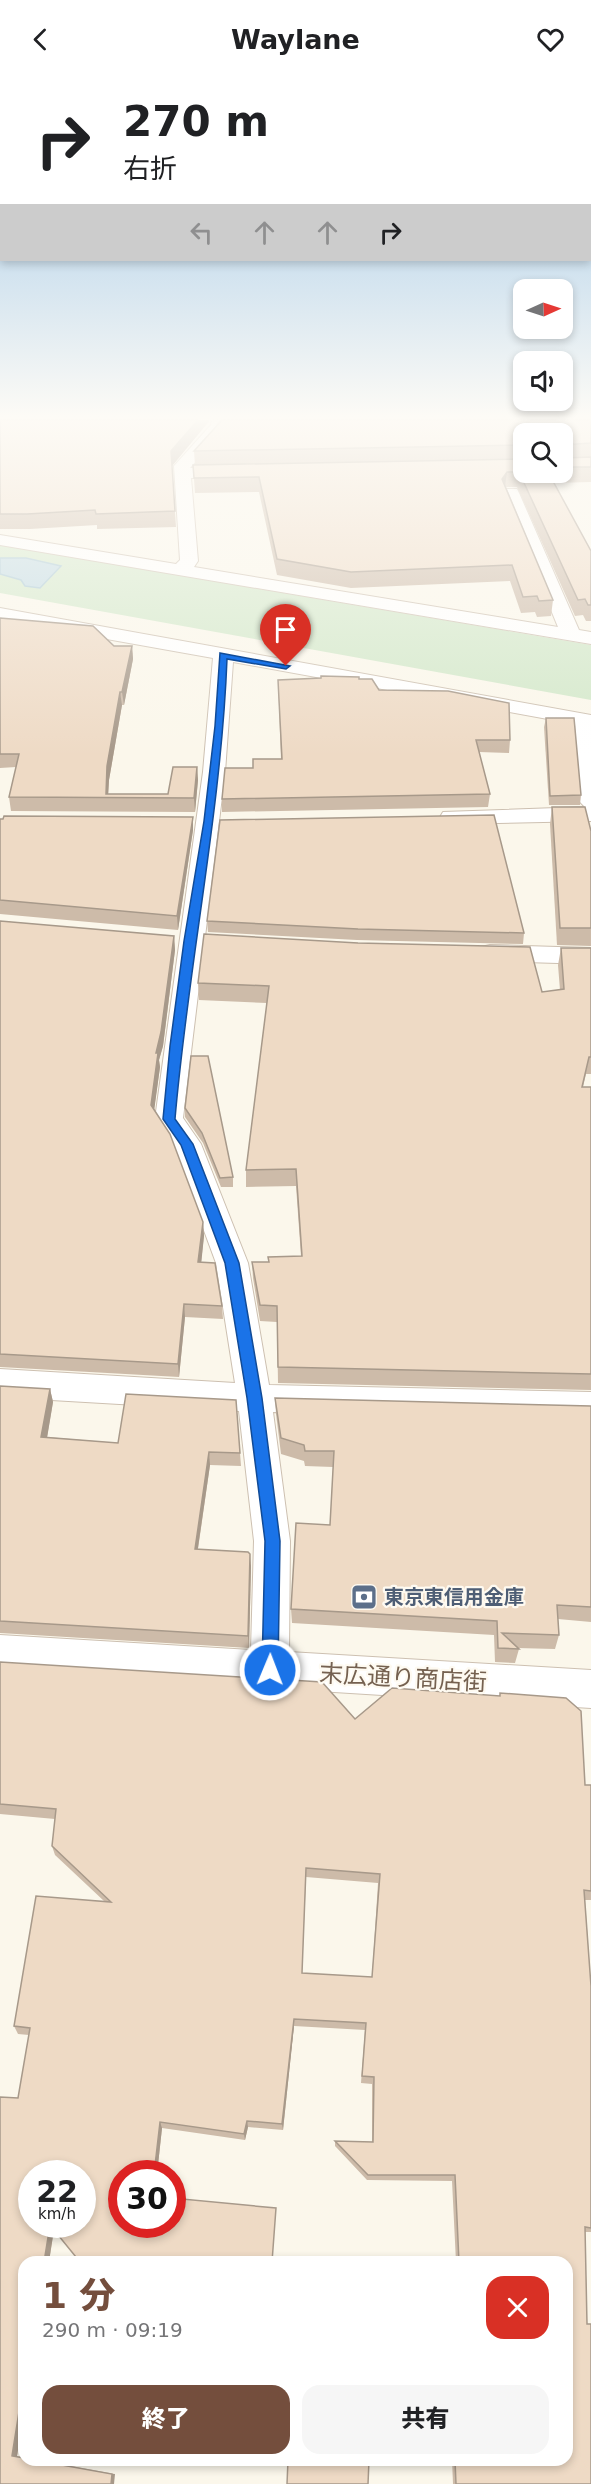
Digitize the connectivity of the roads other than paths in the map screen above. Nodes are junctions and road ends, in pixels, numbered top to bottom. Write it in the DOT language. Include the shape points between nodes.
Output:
graph roads {
  1 [pos="187,532"];
  2 [pos="528,532"];
  3 [pos="0,540"];
  4 [pos="181,569"];
  5 [pos="0,614"];
  6 [pos="571,635"];
  7 [pos="591,638"];
  8 [pos="223,655"];
  9 [pos="588,720"];
  10 [pos="591,802"];
  11 [pos="591,814"];
  12 [pos="424,817"];
  13 [pos="462,952"];
  14 [pos="591,956"];
  15 [pos="0,1383"];
  16 [pos="254,1398"];
  17 [pos="591,1406"];
  18 [pos="0,1653"];
  19 [pos="270,1670"];
  20 [pos="591,1689"];
  1 -- 4 [label="street" via="189,561"];
  2 -- 6 [label="street"];
  3 -- 4 [label="street"];
  4 -- 6 [label="street"];
  5 -- 8 [label="street"];
  6 -- 7 [label="street"];
  8 -- 9 [label="street"];
  8 -- 16 [label="street" via="220,726 169,1119 187,1144 232,1263"];
  9 -- 10 [label="street"];
  11 -- 12 [label="street"];
  13 -- 14 [label="street"];
  15 -- 16 [label="street"];
  16 -- 17 [label="street"];
  16 -- 19 [label="street" via="272,1541"];
  18 -- 19 [label="street, 末広通り商店街"];
  19 -- 20 [label="street, 末広通り商店街"];
}
